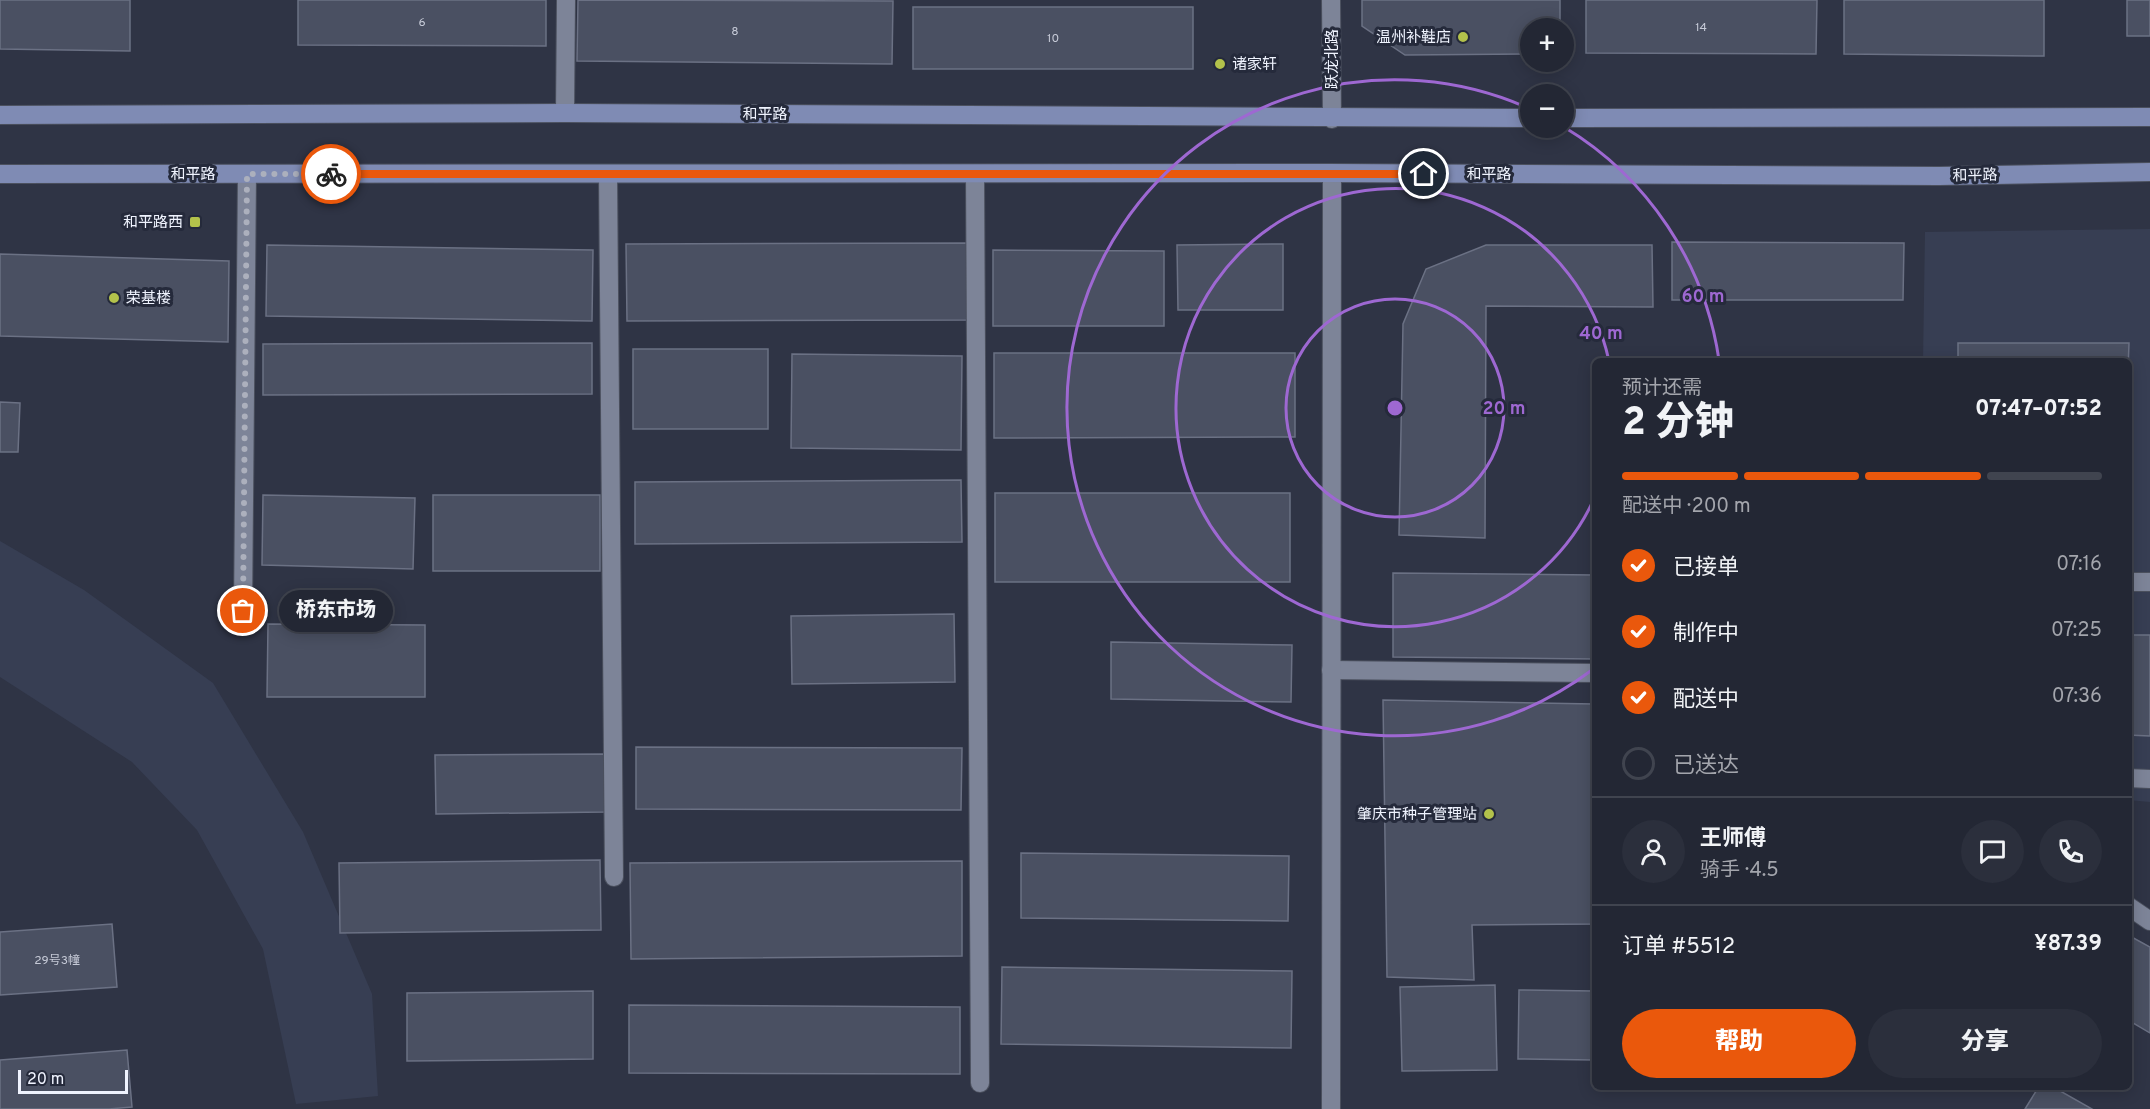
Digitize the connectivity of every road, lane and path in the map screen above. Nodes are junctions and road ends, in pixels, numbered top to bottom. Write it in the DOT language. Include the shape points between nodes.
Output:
graph roads {
  1 [pos="566,0"];
  2 [pos="1331,0"];
  3 [pos="565,112"];
  4 [pos="0,115"];
  5 [pos="2150,117"];
  6 [pos="1520,118"];
  7 [pos="1574,118"];
  8 [pos="1332,119"];
  9 [pos="2150,172"];
  10 [pos="1332,173"];
  11 [pos="0,174"];
  12 [pos="247,174"];
  13 [pos="608,174"];
  14 [pos="975,174"];
  15 [pos="2132,582"];
  16 [pos="2150,582"];
  17 [pos="243,611"];
  18 [pos="1331,670"];
  19 [pos="1592,673"];
  20 [pos="2132,778"];
  21 [pos="2150,779"];
  22 [pos="614,877"];
  23 [pos="2132,909"];
  24 [pos="2150,921"];
  25 [pos="980,1083"];
  26 [pos="1331,1109"];
  1 -- 3 [label="street"];
  2 -- 8 [label="street, 跃龙北路"];
  3 -- 4 [label="main road, 和平路"];
  3 -- 8 [label="main road, 和平路"];
  5 -- 7 [label="main road"];
  6 -- 8 [label="main road, 和平路"];
  9 -- 10 [label="main road, 和平路" via="1939,176"];
  10 -- 14 [label="main road, 和平路"];
  10 -- 18 [label="street"];
  11 -- 12 [label="main road, 和平路"];
  12 -- 13 [label="main road, 和平路"];
  12 -- 17 [label="street"];
  13 -- 14 [label="main road, 和平路"];
  13 -- 22 [label="street"];
  14 -- 25 [label="street"];
  15 -- 16 [label="street"];
  18 -- 19 [label="street"];
  18 -- 26 [label="street"];
  20 -- 21 [label="street"];
  23 -- 24 [label="street"];
}
